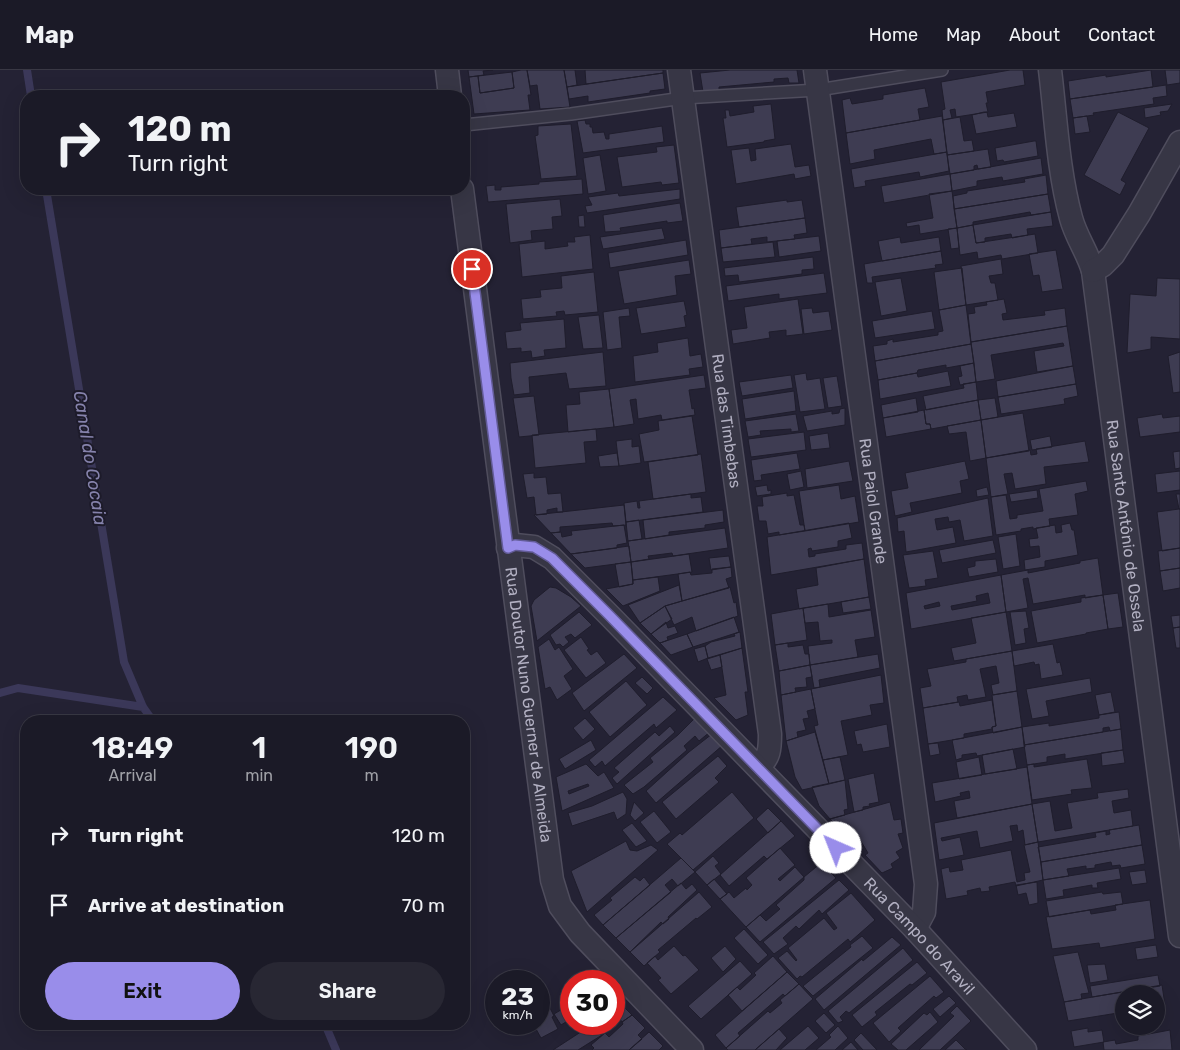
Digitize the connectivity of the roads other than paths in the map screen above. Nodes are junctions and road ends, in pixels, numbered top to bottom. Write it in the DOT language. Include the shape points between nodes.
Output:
graph roads {
  1 [pos="447,70"];
  2 [pos="679,70"];
  3 [pos="942,70"];
  4 [pos="1050,70"];
  5 [pos="817,80"];
  6 [pos="449,90"];
  7 [pos="683,98"];
  8 [pos="470,124"];
  9 [pos="1180,142"];
  10 [pos="463,195"];
  11 [pos="1093,271"];
  12 [pos="508,548"];
  13 [pos="757,766"];
  14 [pos="915,929"];
  15 [pos="1180,936"];
  16 [pos="692,1050"];
  17 [pos="1025,1050"];
  1 -- 6 [label="street"];
  2 -- 7 [label="street, Rua das Timbebas"];
  3 -- 5 [label="lane"];
  4 -- 11 [label="street, Rua Santo Antônio de Ossela" via="1071,218"];
  5 -- 7 [label="lane"];
  5 -- 14 [label="street, Rua Paiol Grande" via="926,884 924,912"];
  7 -- 8 [label="lane"];
  7 -- 13 [label="street, Rua das Timbebas" via="770,734 770,749 763,764"];
  9 -- 11 [label="street" via="1113,255"];
  10 -- 12 [label="street, Rua Doutor Nuno Guerner de Almeida"];
  11 -- 15 [label="street, Rua Santo Antônio de Ossela"];
  12 -- 13 [label="street, Rua Campo do Aravil" via="515,545 534,547 552,558"];
  12 -- 16 [label="street, Rua Doutor Nuno Guerner de Almeida" via="552,880 560,906 580,933"];
  13 -- 14 [label="street, Rua Campo do Aravil"];
  14 -- 17 [label="street, Rua Campo do Aravil"];
}
